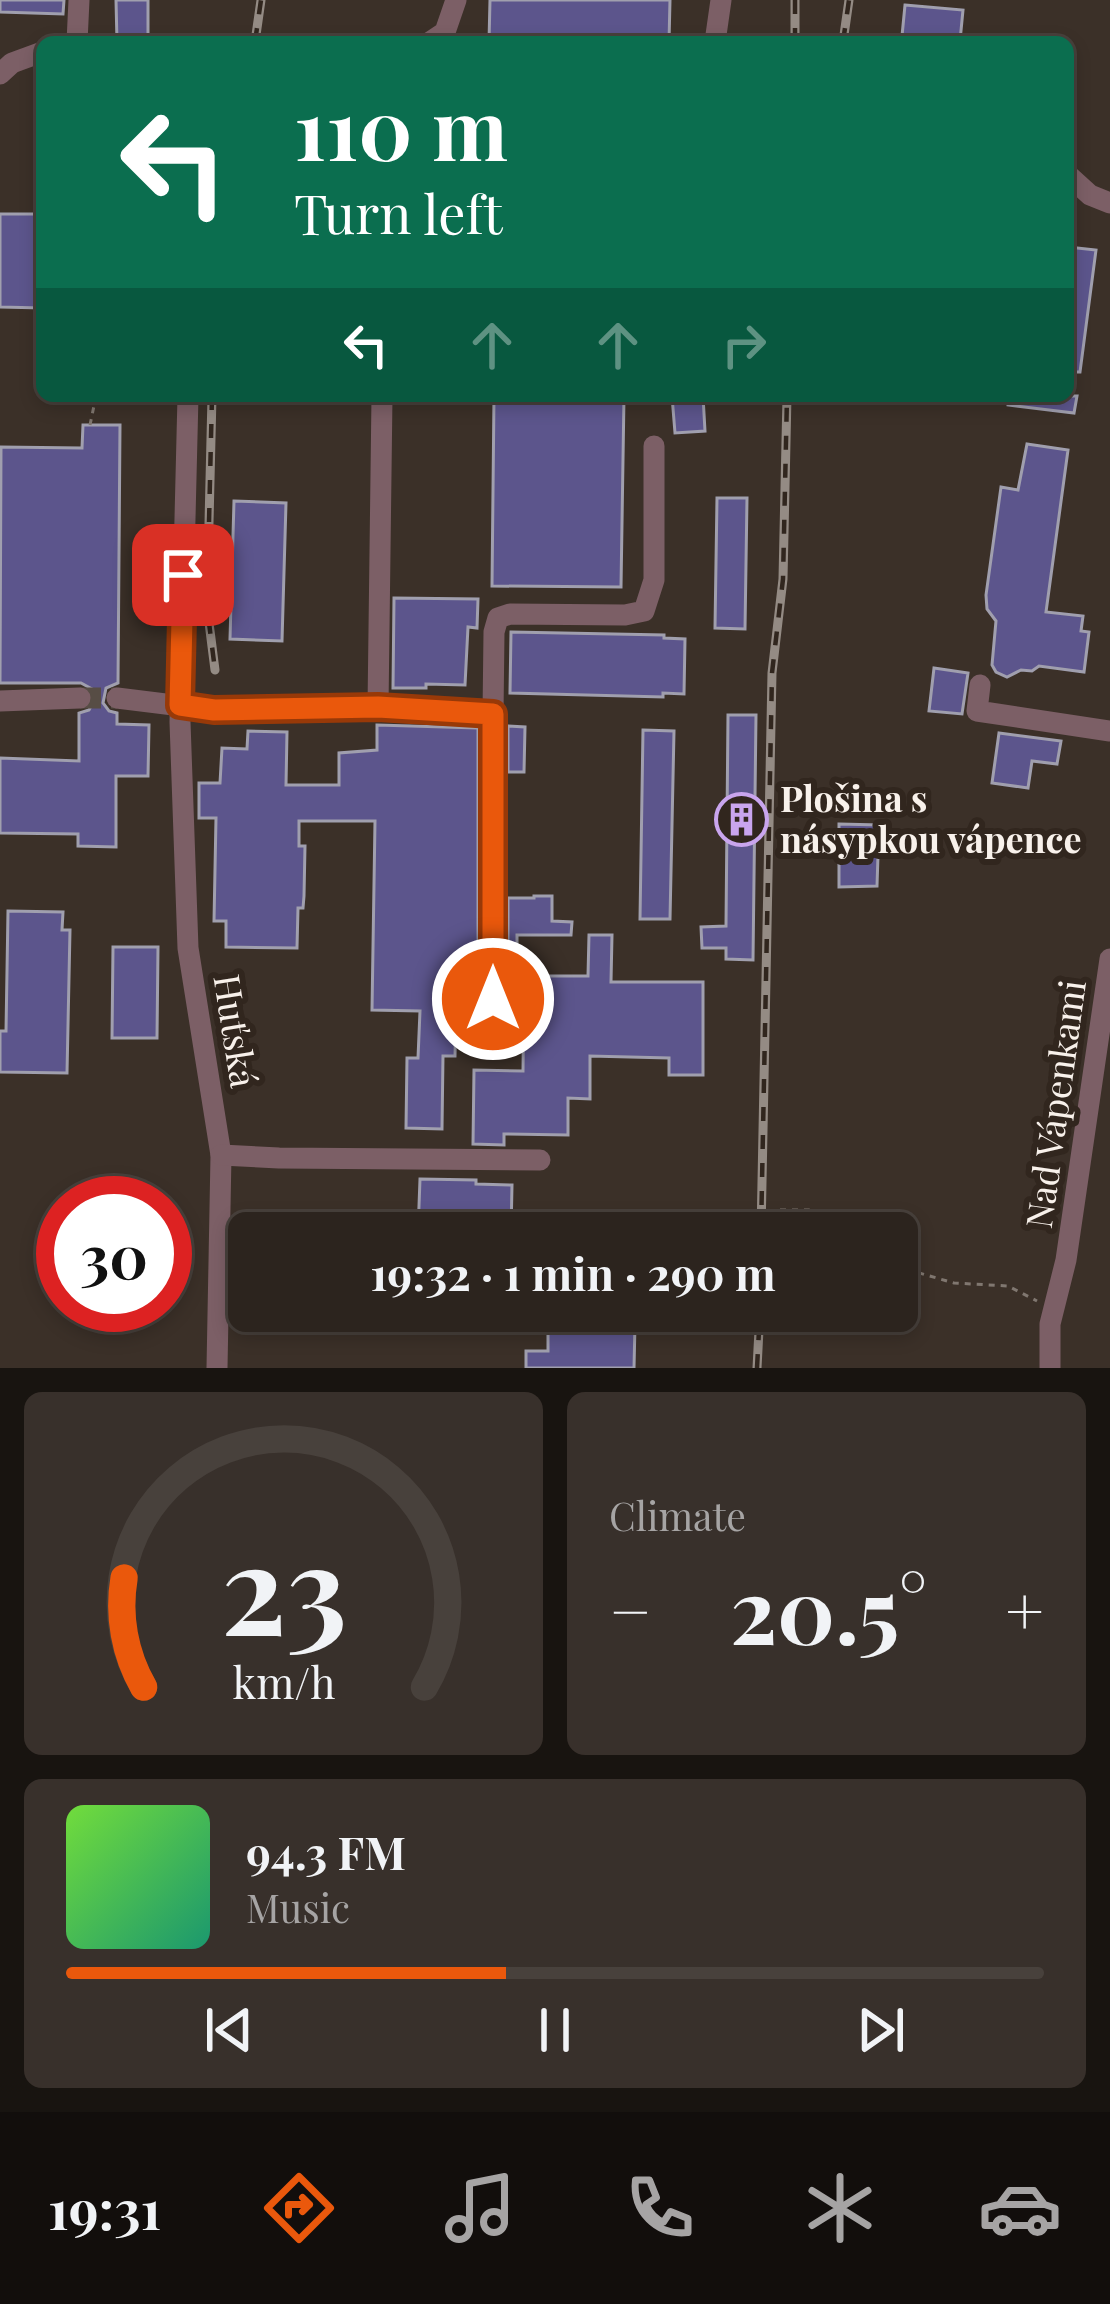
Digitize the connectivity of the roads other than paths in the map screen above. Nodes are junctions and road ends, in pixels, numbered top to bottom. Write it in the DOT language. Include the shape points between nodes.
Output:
graph roads {
  1 [pos="79,0"];
  2 [pos="456,0"];
  3 [pos="721,0"];
  4 [pos="77,36"];
  5 [pos="439,36"];
  6 [pos="716,36"];
  7 [pos="36,54"];
  8 [pos="0,74"];
  9 [pos="1074,180"];
  10 [pos="1109,203"];
  11 [pos="188,402"];
  12 [pos="382,402"];
  13 [pos="654,446"];
  14 [pos="980,685"];
  15 [pos="80,698"];
  16 [pos="117,698"];
  17 [pos="0,701"];
  18 [pos="378,707"];
  19 [pos="180,714"];
  20 [pos="493,714"];
  21 [pos="1110,730"];
  22 [pos="1110,958"];
  23 [pos="493,999"];
  24 [pos="221,1155"];
  25 [pos="540,1160"];
  26 [pos="217,1368"];
  27 [pos="1051,1368"];
  1 -- 4 [label="street"];
  2 -- 5 [label="street"];
  3 -- 6 [label="street"];
  7 -- 8 [label="street"];
  9 -- 10 [label="street"];
  11 -- 19 [label="street, Huťská"];
  12 -- 18 [label="street"];
  13 -- 20 [label="street" via="654,580 644,611 498,618"];
  14 -- 21 [label="street" via="977,711"];
  15 -- 17 [label="street"];
  16 -- 19 [label="street"];
  18 -- 19 [label="street"];
  18 -- 20 [label="street"];
  19 -- 24 [label="street, Huťská" via="188,948"];
  20 -- 23 [label="street"];
  22 -- 27 [label="street, Nad Vápenkami" via="1050,1324"];
  24 -- 25 [label="street"];
  24 -- 26 [label="street, Huťská"];
}
